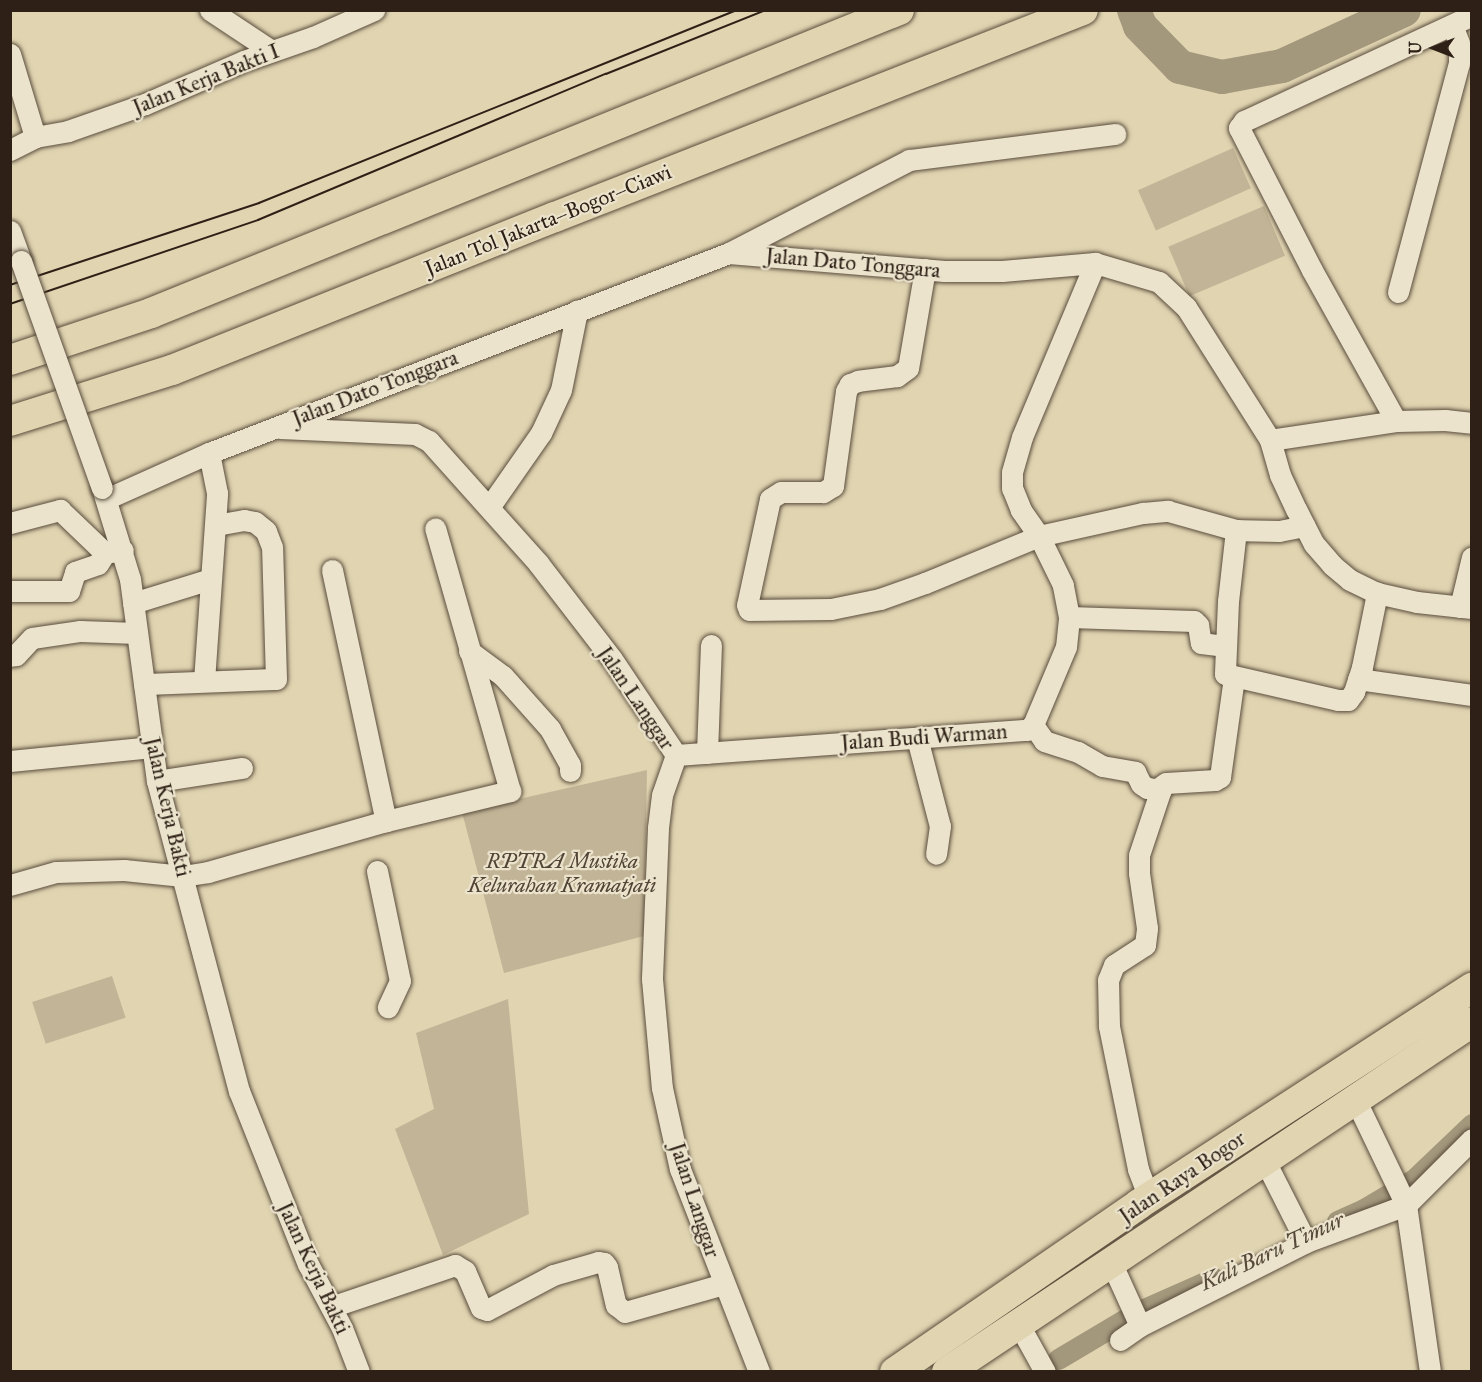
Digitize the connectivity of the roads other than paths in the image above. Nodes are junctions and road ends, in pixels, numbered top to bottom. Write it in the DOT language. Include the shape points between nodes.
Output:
graph roads {
  1 [pos="210,10"];
  2 [pos="374,10"];
  3 [pos="898,10"];
  4 [pos="1080,12"];
  5 [pos="1472,15"];
  6 [pos="1452,25"];
  7 [pos="272,51"];
  8 [pos="10,54"];
  9 [pos="1115,134"];
  10 [pos="35,137"];
  11 [pos="10,150"];
  12 [pos="10,231"];
  13 [pos="729,253"];
  14 [pos="1095,263"];
  15 [pos="926,270"];
  16 [pos="1398,292"];
  17 [pos="577,311"];
  18 [pos="10,360"];
  19 [pos="10,421"];
  20 [pos="1396,421"];
  21 [pos="1472,423"];
  22 [pos="272,428"];
  23 [pos="1270,440"];
  24 [pos="209,453"];
  25 [pos="104,493"];
  26 [pos="490,506"];
  27 [pos="10,523"];
  28 [pos="216,525"];
  29 [pos="1305,526"];
  30 [pos="435,528"];
  31 [pos="1236,530"];
  32 [pos="1039,537"];
  33 [pos="114,552"];
  34 [pos="1472,557"];
  35 [pos="332,570"];
  36 [pos="210,579"];
  37 [pos="10,591"];
  38 [pos="1377,592"];
  39 [pos="133,603"];
  40 [pos="1466,608"];
  41 [pos="1069,616"];
  42 [pos="137,633"];
  43 [pos="711,645"];
  44 [pos="1226,646"];
  45 [pos="469,651"];
  46 [pos="10,656"];
  47 [pos="1234,677"];
  48 [pos="1358,679"];
  49 [pos="204,681"];
  50 [pos="144,684"];
  51 [pos="1472,695"];
  52 [pos="1033,725"];
  53 [pos="917,738"];
  54 [pos="152,747"];
  55 [pos="707,753"];
  56 [pos="676,755"];
  57 [pos="10,761"];
  58 [pos="242,768"];
  59 [pos="570,771"];
  60 [pos="157,781"];
  61 [pos="1162,787"];
  62 [pos="386,821"];
  63 [pos="936,854"];
  64 [pos="377,871"];
  65 [pos="183,876"];
  66 [pos="10,885"];
  67 [pos="1472,988"];
  68 [pos="388,1007"];
  69 [pos="1472,1022"];
  70 [pos="1356,1101"];
  71 [pos="1472,1139"];
  72 [pos="1265,1161"];
  73 [pos="1401,1194"];
  74 [pos="1149,1198"];
  75 [pos="1304,1236"];
  76 [pos="1111,1262"];
  77 [pos="724,1284"];
  78 [pos="1043,1289"];
  79 [pos="331,1307"];
  80 [pos="1003,1322"];
  81 [pos="1140,1326"];
  82 [pos="1120,1340"];
  83 [pos="359,1371"];
  84 [pos="759,1371"];
  85 [pos="895,1371"];
  86 [pos="947,1371"];
  87 [pos="1045,1371"];
  88 [pos="1430,1371"];
  1 -- 7 [label="street"];
  2 -- 7 [label="street, Jalan Kerja Bakti I"];
  3 -- 18 [label="highway" via="151,313"];
  4 -- 19 [label="highway, Jalan Tol Jakarta–Bogor–Ciawi" via="172,370"];
  5 -- 6 [label="street"];
  6 -- 16 [label="street" via="1459,43 1459,63"];
  6 -- 20 [label="street" via="1244,121 1239,128"];
  7 -- 10 [label="street, Jalan Kerja Bakti I" via="145,104"];
  8 -- 10 [label="street"];
  9 -- 13 [label="street" via="909,160"];
  10 -- 11 [label="street, Jalan Kerja Bakti I"];
  12 -- 25 [label="street, Jalan Kerja Bakti, bridge"];
  13 -- 15 [label="street, Jalan Dato Tonggara"];
  13 -- 17 [label="street, Jalan Dato Tonggara"];
  14 -- 15 [label="street, Jalan Dato Tonggara" via="1002,271"];
  14 -- 23 [label="street, Jalan Dato Tonggara" via="1159,282 1175,294"];
  14 -- 32 [label="street, Jalan Budi Warman" via="1022,437 1012,472 1012,488 1021,510"];
  15 -- 32 [label="street" via="908,368 897,376 858,381 846,391 833,486 823,492 782,492 770,499 748,608 753,612 831,609 880,599"];
  17 -- 22 [label="street, Jalan Dato Tonggara"];
  17 -- 26 [label="street" via="561,390 541,433"];
  20 -- 21 [label="street"];
  20 -- 23 [label="street"];
  22 -- 24 [label="street, Jalan Dato Tonggara"];
  22 -- 26 [label="street, Jalan Langgar" via="422,437"];
  23 -- 29 [label="street, Jalan Dato Tonggara" via="1280,475"];
  24 -- 25 [label="street, Jalan Dato Tonggara"];
  24 -- 28 [label="street" via="218,493"];
  25 -- 33 [label="street, Jalan Kerja Bakti"];
  26 -- 56 [label="street, Jalan Langgar" via="612,659"];
  27 -- 33 [label="street" via="60,510"];
  28 -- 36 [label="street"];
  28 -- 49 [label="street" via="244,519 266,531 272,547 276,679"];
  29 -- 31 [label="street" via="1279,531"];
  29 -- 38 [label="street, Jalan Dato Tonggara" via="1332,565 1350,580"];
  30 -- 45 [label="street"];
  31 -- 32 [label="street" via="1155,511"];
  31 -- 44 [label="street"];
  32 -- 41 [label="street, Jalan Budi Warman" via="1063,585"];
  33 -- 37 [label="street" via="98,564 75,572 69,591"];
  33 -- 39 [label="street, Jalan Kerja Bakti"];
  34 -- 40 [label="street"];
  35 -- 62 [label="street"];
  36 -- 39 [label="street"];
  36 -- 49 [label="street"];
  38 -- 40 [label="street, Jalan Dato Tonggara"];
  38 -- 48 [label="street"];
  39 -- 42 [label="street, Jalan Kerja Bakti"];
  41 -- 44 [label="street" via="1194,621 1201,643"];
  41 -- 52 [label="street, Jalan Budi Warman" via="1066,647"];
  42 -- 46 [label="street" via="80,631 32,638 16,655"];
  42 -- 50 [label="street, Jalan Kerja Bakti"];
  43 -- 55 [label="street"];
  44 -- 47 [label="street" via="1225,674"];
  45 -- 59 [label="street" via="503,676 550,729"];
  45 -- 62 [label="street" via="510,791"];
  47 -- 48 [label="street" via="1343,700 1352,696"];
  47 -- 61 [label="street" via="1219,778"];
  48 -- 51 [label="street"];
  49 -- 50 [label="street"];
  50 -- 54 [label="street, Jalan Kerja Bakti"];
  52 -- 53 [label="street, Jalan Budi Warman" via="1027,730"];
  52 -- 61 [label="street" via="1044,741 1078,752 1102,766 1135,772 1147,788"];
  53 -- 55 [label="street, Jalan Budi Warman"];
  53 -- 63 [label="street" via="940,826"];
  54 -- 57 [label="street"];
  54 -- 60 [label="street, Jalan Kerja Bakti"];
  55 -- 56 [label="street, Jalan Budi Warman"];
  56 -- 77 [label="street, Jalan Langgar" via="662,795 658,828 652,979 662,1088 680,1169"];
  58 -- 60 [label="street"];
  60 -- 65 [label="street, Jalan Kerja Bakti"];
  61 -- 74 [label="street" via="1140,855 1145,945 1114,965 1108,980 1109,1026 1138,1169"];
  62 -- 65 [label="street"];
  64 -- 68 [label="street" via="400,981"];
  65 -- 66 [label="street" via="124,870 56,872"];
  65 -- 79 [label="street, Jalan Kerja Bakti" via="247,1116 308,1264"];
  67 -- 74 [label="highway, Jalan Raya Bogor"];
  69 -- 70 [label="highway, Jalan Raya Bogor"];
  70 -- 72 [label="highway, Jalan Raya Bogor"];
  70 -- 73 [label="street"];
  71 -- 73 [label="street"];
  72 -- 75 [label="street"];
  72 -- 76 [label="highway, Jalan Raya Bogor"];
  73 -- 75 [label="street"];
  73 -- 88 [label="street"];
  74 -- 78 [label="highway, Jalan Raya Bogor"];
  75 -- 81 [label="street"];
  76 -- 78 [label="highway, Jalan Raya Bogor"];
  76 -- 81 [label="street"];
  77 -- 79 [label="street" via="625,1312 616,1305 607,1267 598,1262 553,1275 487,1310 481,1308 465,1271 454,1265"];
  77 -- 84 [label="street, Jalan Langgar"];
  78 -- 80 [label="highway, Jalan Raya Bogor"];
  79 -- 83 [label="street, Jalan Kerja Bakti"];
  80 -- 85 [label="highway, Jalan Raya Bogor"];
  80 -- 86 [label="highway, Jalan Raya Bogor"];
  80 -- 87 [label="street"];
  81 -- 82 [label="street"];
}
